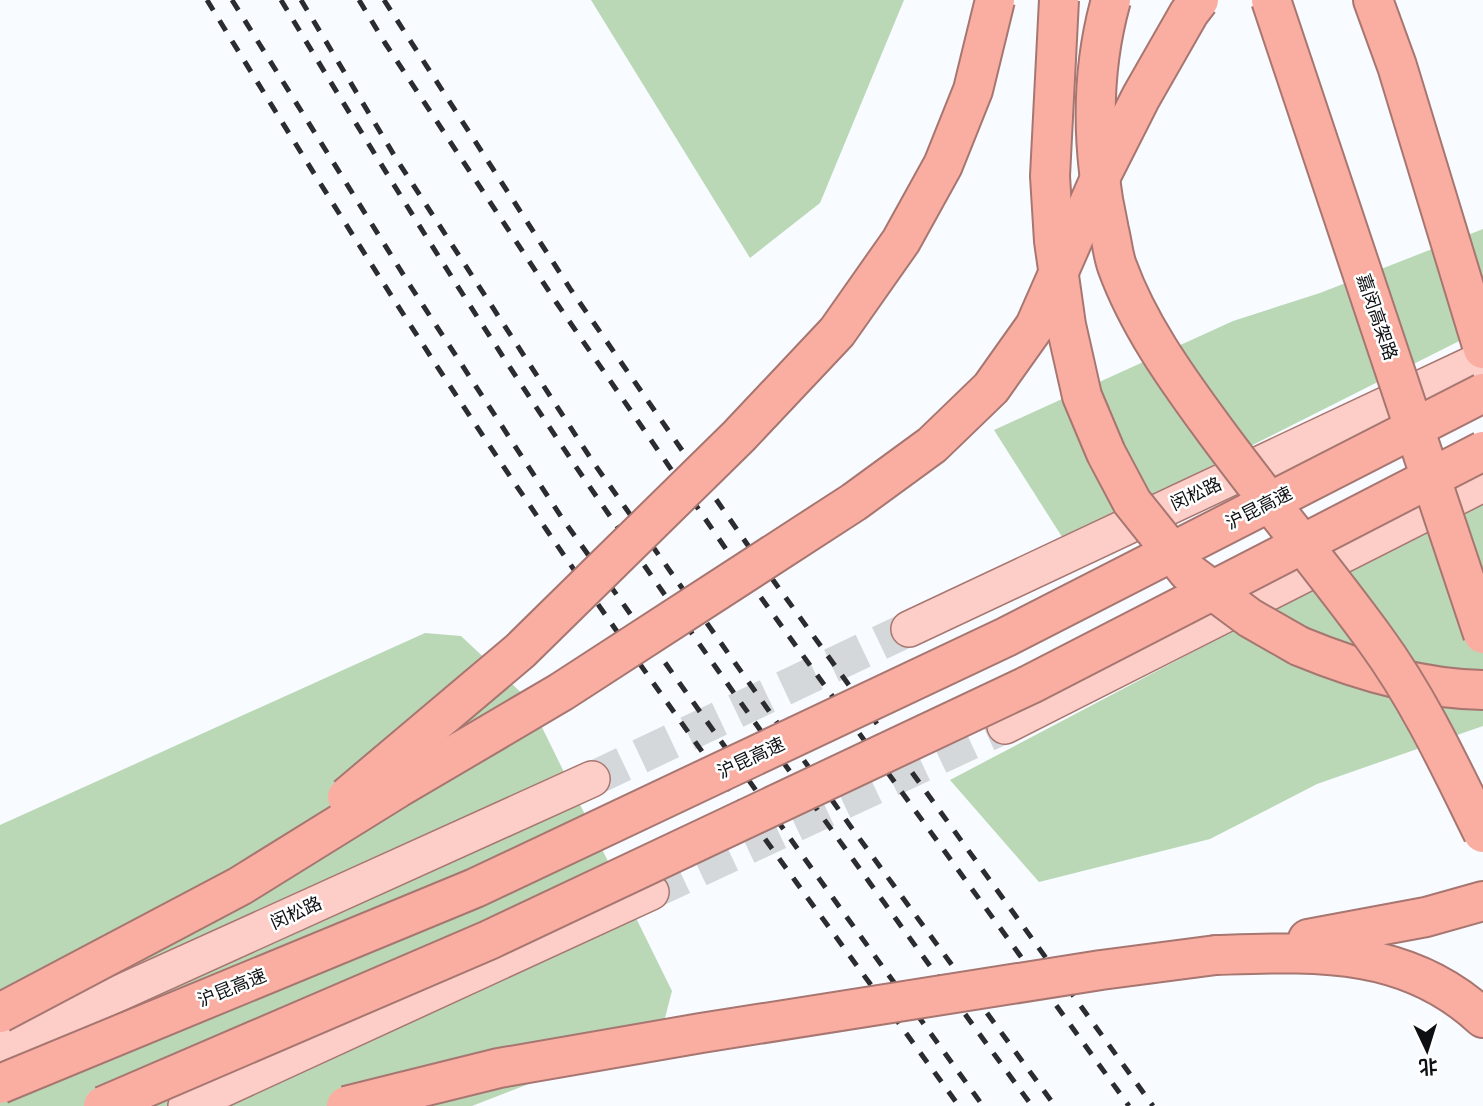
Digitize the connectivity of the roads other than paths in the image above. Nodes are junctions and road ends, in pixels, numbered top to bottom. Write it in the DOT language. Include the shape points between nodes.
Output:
graph roads {
  1 [pos="995,0"];
  2 [pos="1059,0"];
  3 [pos="1111,0"];
  4 [pos="1199,0"];
  5 [pos="1271,0"];
  6 [pos="1374,0"];
  7 [pos="1483,349"];
  8 [pos="1483,359"];
  9 [pos="1483,393"];
  10 [pos="1483,451"];
  11 [pos="1483,484"];
  12 [pos="909,629"];
  13 [pos="1483,634"];
  14 [pos="1483,690"];
  15 [pos="1005,726"];
  16 [pos="592,779"];
  17 [pos="1483,833"];
  18 [pos="240,886"];
  19 [pos="651,891"];
  20 [pos="1483,901"];
  21 [pos="1216,955"];
  22 [pos="0,1013"];
  23 [pos="1483,1018"];
  24 [pos="0,1047"];
  25 [pos="0,1084"];
  26 [pos="103,1106"];
  27 [pos="186,1106"];
  28 [pos="346,1106"];
  1 -- 18 [label="highway, bridge" via="973,90 943,165 901,241 837,332 719,456 520,651"];
  2 -- 14 [label="highway, bridge" via="1051,176 1064,313 1082,396 1132,502 1188,572 1250,618 1299,646 1342,664 1394,677"];
  3 -- 17 [label="highway, bridge" via="1096,81 1096,130 1103,204 1117,265 1146,328 1186,392 1369,631 1417,702"];
  4 -- 18 [label="highway, bridge" via="1135,108 1035,326 991,388 932,445 854,502 562,692"];
  5 -- 13 [label="highway, 嘉闵高架路, bridge"];
  6 -- 7 [label="highway"];
  8 -- 12 [label="main road, 闵松路"];
  9 -- 25 [label="highway, 沪昆高速, bridge" via="1006,637 488,882"];
  10 -- 26 [label="highway, bridge" via="1031,684 489,940"];
  11 -- 15 [label="main road"];
  16 -- 24 [label="main road, 闵松路"];
  18 -- 22 [label="highway, bridge"];
  19 -- 27 [label="main road"];
  20 -- 21 [label="highway" via="1426,917"];
  21 -- 23 [label="highway" via="1361,957 1414,974 1463,999"];
  21 -- 28 [label="highway, bridge" via="660,1040 499,1068"];
}
